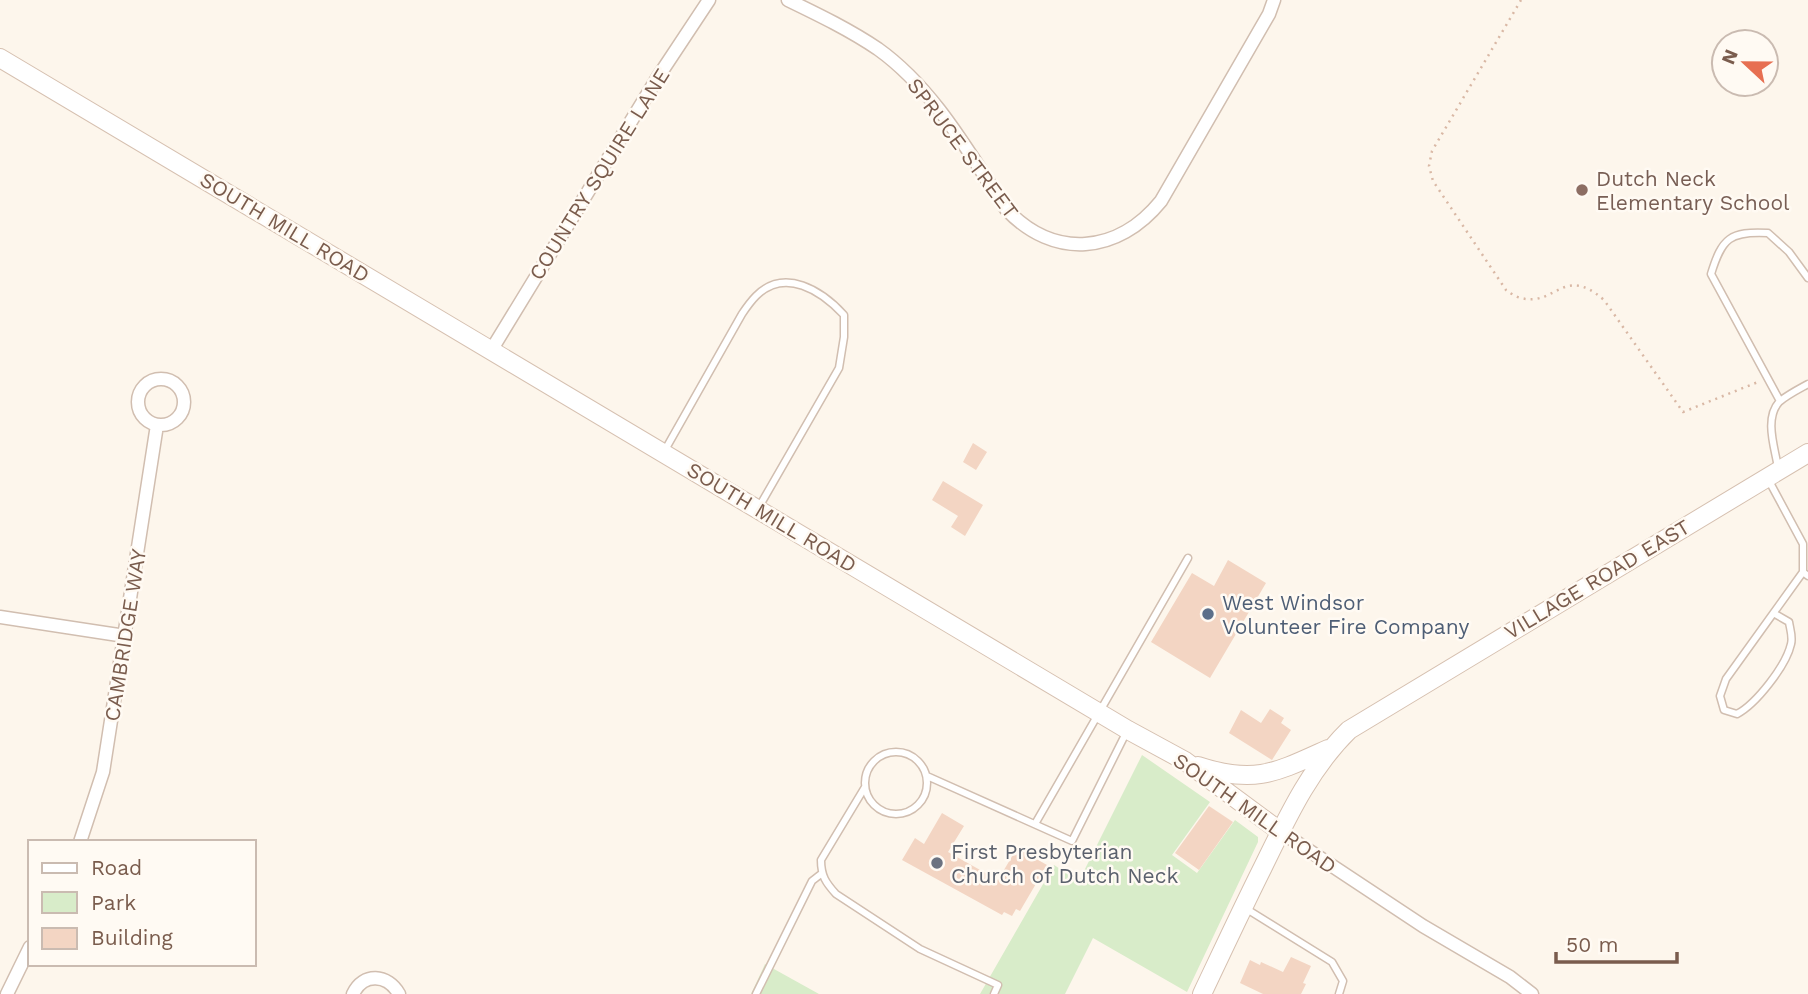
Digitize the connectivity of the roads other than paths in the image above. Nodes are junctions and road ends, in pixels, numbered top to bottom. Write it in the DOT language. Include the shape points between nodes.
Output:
graph roads {
  1 [pos="709,0"];
  2 [pos="788,0"];
  3 [pos="1274,0"];
  4 [pos="0,58"];
  5 [pos="1808,278"];
  6 [pos="492,349"];
  7 [pos="1808,384"];
  8 [pos="1780,401"];
  9 [pos="157,425"];
  10 [pos="664,452"];
  11 [pos="1808,453"];
  12 [pos="1773,474"];
  13 [pos="759,509"];
  14 [pos="1188,558"];
  15 [pos="1805,574"];
  16 [pos="1774,614"];
  17 [pos="0,617"];
  18 [pos="125,636"];
  19 [pos="1098,712"];
  20 [pos="1128,730"];
  21 [pos="1332,747"];
  22 [pos="1185,761"];
  23 [pos="927,776"];
  24 [pos="865,788"];
  25 [pos="1035,824"];
  26 [pos="1281,832"];
  27 [pos="81,840"];
  28 [pos="821,874"];
  29 [pos="1244,907"];
  30 [pos="28,951"];
  31 [pos="1205,993"];
  32 [pos="7,994"];
  33 [pos="353,994"];
  34 [pos="399,994"];
  35 [pos="756,994"];
  36 [pos="994,994"];
  37 [pos="1339,994"];
  38 [pos="1532,994"];
  1 -- 6 [label="street, COUNTRY SQUIRE LANE"];
  2 -- 3 [label="street, SPRUCE STREET" via="849,31 907,73 931,99 1006,209 1033,231 1074,244 1114,239 1150,215"];
  4 -- 6 [label="street, SOUTH MILL ROAD"];
  5 -- 8 [label="lane" via="1768,233 1742,232 1718,249 1711,274"];
  6 -- 10 [label="street, SOUTH MILL ROAD"];
  7 -- 8 [label="lane"];
  8 -- 12 [label="lane" via="1772,413"];
  9 -- 18 [label="street, CAMBRIDGE WAY"];
  10 -- 13 [label="street, SOUTH MILL ROAD"];
  10 -- 13 [label="lane" via="757,295 777,282 801,284 829,299 844,315 839,368"];
  11 -- 12 [label="street, VILLAGE ROAD EAST"];
  12 -- 15 [label="lane" via="1803,544"];
  12 -- 21 [label="street, VILLAGE ROAD EAST" via="1375,713"];
  13 -- 19 [label="street, SOUTH MILL ROAD"];
  14 -- 19 [label="lane"];
  15 -- 16 [label="lane"];
  16 -- 16 [label="lane" via="1726,680 1720,696 1724,710 1737,714 1750,708 1786,659 1792,641 1789,622"];
  17 -- 18 [label="street"];
  18 -- 27 [label="street, CAMBRIDGE WAY" via="103,772"];
  19 -- 20 [label="street, SOUTH MILL ROAD"];
  19 -- 25 [label="lane"];
  20 -- 22 [label="street, SOUTH MILL ROAD"];
  20 -- 25 [label="lane" via="1072,841"];
  21 -- 22 [label="street" via="1259,776 1238,776"];
  21 -- 26 [label="street, VILLAGE ROAD EAST"];
  22 -- 26 [label="street, SOUTH MILL ROAD"];
  23 -- 24 [label="lane" via="916,758 896,751 876,758"];
  23 -- 24 [label="lane" via="925,796 901,814 882,811"];
  23 -- 25 [label="lane"];
  24 -- 28 [label="lane" via="821,860"];
  26 -- 29 [label="street, VILLAGE ROAD EAST"];
  26 -- 38 [label="street, SOUTH MILL ROAD"];
  28 -- 35 [label="lane" via="812,881"];
  28 -- 36 [label="lane" via="836,894 920,949 998,985"];
  29 -- 31 [label="street, VILLAGE ROAD EAST"];
  29 -- 37 [label="lane" via="1332,962 1343,981"];
  30 -- 32 [label="street"];
  33 -- 34 [label="street" via="362,982 380,978 394,985"];
}
